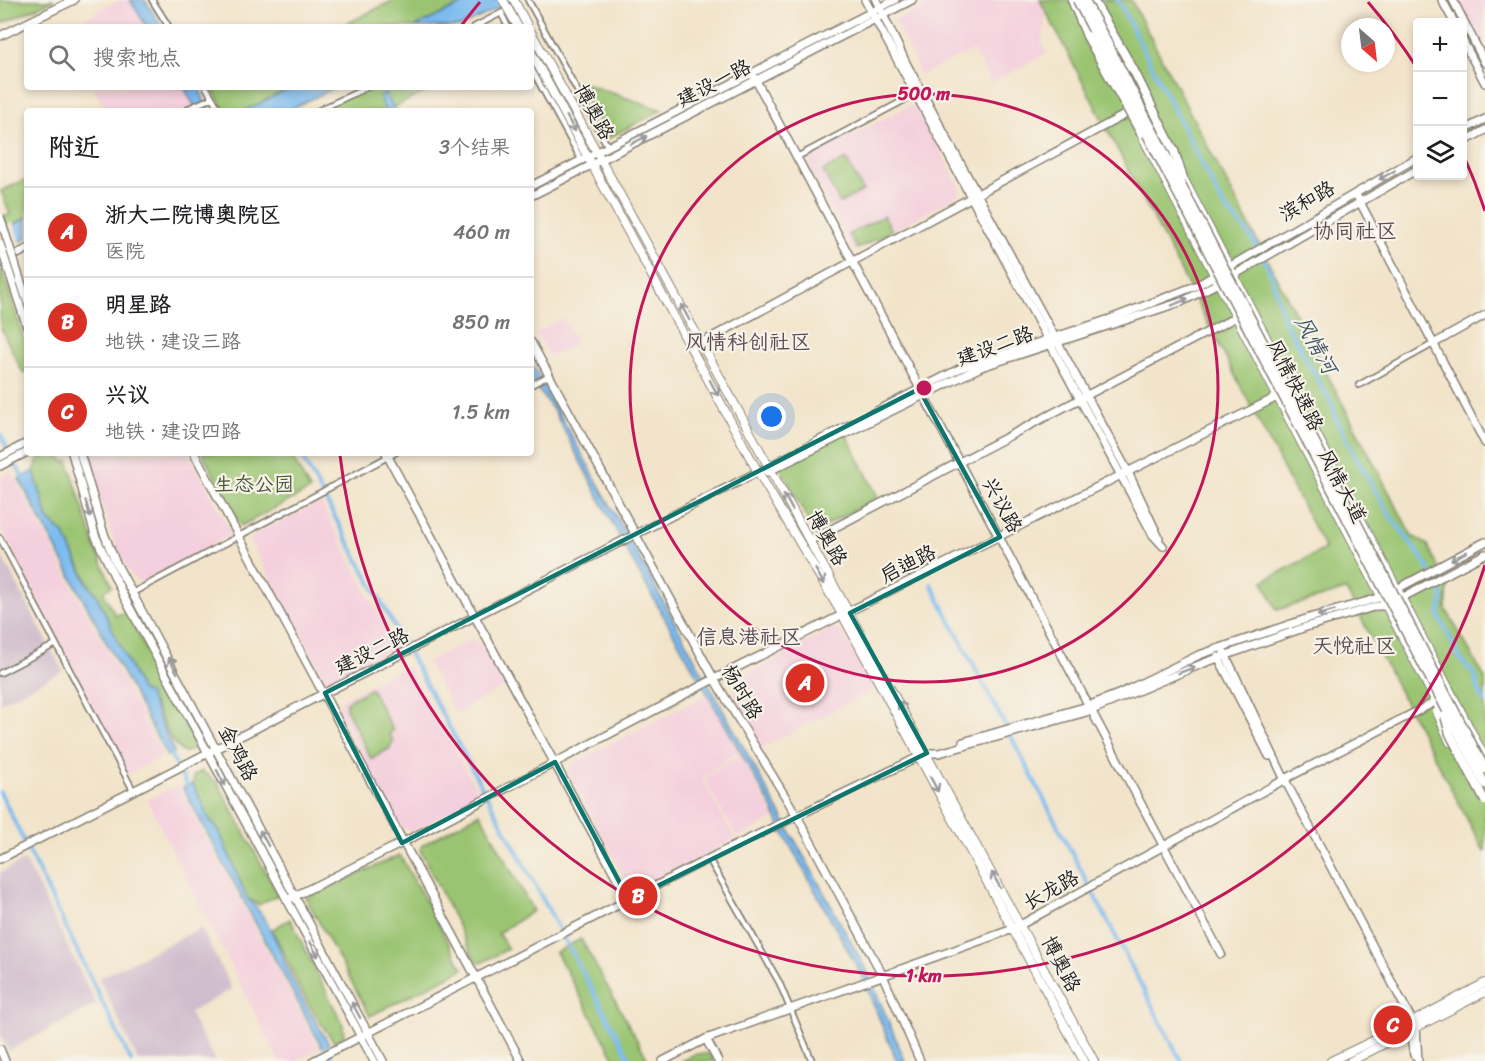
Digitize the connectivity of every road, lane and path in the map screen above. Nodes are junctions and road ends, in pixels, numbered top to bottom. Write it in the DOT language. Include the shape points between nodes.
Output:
graph roads {
  1 [pos="74,0"];
  2 [pos="152,0"];
  3 [pos="503,0"];
  4 [pos="514,0"];
  5 [pos="528,0"];
  6 [pos="865,0"];
  7 [pos="876,0"];
  8 [pos="895,0"];
  9 [pos="912,0"];
  10 [pos="1074,0"];
  11 [pos="1085,0"];
  12 [pos="1093,0"];
  13 [pos="1442,0"];
  14 [pos="1453,0"];
  15 [pos="880,12"];
  16 [pos="501,13"];
  17 [pos="872,16"];
  18 [pos="1452,18"];
  19 [pos="24,24"];
  20 [pos="25,24"];
  21 [pos="167,24"];
  22 [pos="480,24"];
  23 [pos="506,24"];
  24 [pos="516,24"];
  25 [pos="526,24"];
  26 [pos="0,36"];
  27 [pos="534,38"];
  28 [pos="1467,49"];
  29 [pos="534,57"];
  30 [pos="1485,63"];
  31 [pos="534,74"];
  32 [pos="754,77"];
  33 [pos="1485,83"];
  34 [pos="207,90"];
  35 [pos="362,90"];
  36 [pos="918,93"];
  37 [pos="210,99"];
  38 [pos="190,107"];
  39 [pos="218,108"];
  40 [pos="323,108"];
  41 [pos="1130,112"];
  42 [pos="1485,118"];
  43 [pos="1467,128"];
  44 [pos="1485,130"];
  45 [pos="1467,140"];
  46 [pos="608,147"];
  47 [pos="600,156"];
  48 [pos="797,157"];
  49 [pos="1413,160"];
  50 [pos="588,161"];
  51 [pos="1160,161"];
  52 [pos="1413,172"];
  53 [pos="534,185"];
  54 [pos="1356,193"];
  55 [pos="534,194"];
  56 [pos="974,195"];
  57 [pos="1360,202"];
  58 [pos="1193,207"];
  59 [pos="0,217"];
  60 [pos="0,244"];
  61 [pos="24,251"];
  62 [pos="853,262"];
  63 [pos="0,263"];
  64 [pos="1229,266"];
  65 [pos="1214,275"];
  66 [pos="1234,275"];
  67 [pos="1219,284"];
  68 [pos="24,292"];
  69 [pos="1485,315"];
  70 [pos="1236,317"];
  71 [pos="24,318"];
  72 [pos="1053,340"];
  73 [pos="701,343"];
  74 [pos="1433,344"];
  75 [pos="534,349"];
  76 [pos="546,377"];
  77 [pos="534,383"];
  78 [pos="1359,385"];
  79 [pos="921,392"];
  80 [pos="1277,397"];
  81 [pos="1084,398"];
  82 [pos="1485,443"];
  83 [pos="24,449"];
  84 [pos="73,456"];
  85 [pos="81,456"];
  86 [pos="196,456"];
  87 [pos="385,456"];
  88 [pos="388,456"];
  89 [pos="2,460"];
  90 [pos="959,464"];
  91 [pos="769,469"];
  92 [pos="758,472"];
  93 [pos="1125,474"];
  94 [pos="238,536"];
  95 [pos="634,537"];
  96 [pos="1000,537"];
  97 [pos="0,538"];
  98 [pos="810,541"];
  99 [pos="1485,542"];
  100 [pos="1163,546"];
  101 [pos="1485,554"];
  102 [pos="1397,588"];
  103 [pos="133,592"];
  104 [pos="124,597"];
  105 [pos="1382,597"];
  106 [pos="1402,597"];
  107 [pos="1386,606"];
  108 [pos="847,614"];
  109 [pos="476,617"];
  110 [pos="56,644"];
  111 [pos="1222,647"];
  112 [pos="1213,650"];
  113 [pos="1227,656"];
  114 [pos="1219,658"];
  115 [pos="0,673"];
  116 [pos="712,680"];
  117 [pos="325,693"];
  118 [pos="1437,700"];
  119 [pos="1089,708"];
  120 [pos="1466,732"];
  121 [pos="217,749"];
  122 [pos="208,753"];
  123 [pos="923,754"];
  124 [pos="1485,757"];
  125 [pos="555,762"];
  126 [pos="1485,769"];
  127 [pos="1283,781"];
  128 [pos="1485,783"];
  129 [pos="133,790"];
  130 [pos="1485,794"];
  131 [pos="1485,801"];
  132 [pos="1485,807"];
  133 [pos="797,816"];
  134 [pos="402,843"];
  135 [pos="1163,846"];
  136 [pos="0,859"];
  137 [pos="709,859"];
  138 [pos="290,898"];
  139 [pos="629,900"];
  140 [pos="1022,925"];
  141 [pos="1013,929"];
  142 [pos="1221,954"];
  143 [pos="883,976"];
  144 [pos="477,977"];
  145 [pos="1485,983"];
  146 [pos="1485,992"];
  147 [pos="792,1010"];
  148 [pos="1412,1026"];
  149 [pos="365,1036"];
  150 [pos="706,1039"];
  151 [pos="0,1049"];
  152 [pos="5,1061"];
  153 [pos="313,1061"];
  154 [pos="374,1061"];
  155 [pos="383,1061"];
  156 [pos="521,1061"];
  157 [pos="663,1061"];
  158 [pos="718,1061"];
  159 [pos="812,1061"];
  160 [pos="920,1061"];
  161 [pos="1084,1061"];
  162 [pos="1094,1061"];
  163 [pos="1331,1061"];
  164 [pos="1351,1061"];
  165 [pos="1413,1061"];
  166 [pos="1418,1061"];
  1 -- 20 [label="street"];
  2 -- 21 [label="street"];
  3 -- 24 [label="main road, bridge"];
  4 -- 25 [label="main road, bridge"];
  5 -- 16 [label="street"];
  5 -- 46 [label="street"];
  6 -- 17 [label="street"];
  7 -- 15 [label="street"];
  8 -- 15 [label="street, 建设一路"];
  9 -- 15 [label="street, 建设一路"];
  10 -- 41 [label="main road, 风情大道"];
  10 -- 51 [label="highway, 风情快速路, bridge"];
  10 -- 51 [label="highway, bridge" via="1087,36 1129,116"];
  11 -- 58 [label="highway, 风情快速路, bridge"];
  12 -- 58 [label="highway, bridge" via="1174,151"];
  12 -- 64 [label="main road, 风情大道" via="1101,24"];
  13 -- 18 [label="street"];
  14 -- 30 [label="street"];
  15 -- 17 [label="street, 建设一路"];
  15 -- 36 [label="street"];
  16 -- 22 [label="street"];
  16 -- 23 [label="street"];
  17 -- 32 [label="street, 建设一路"];
  17 -- 36 [label="street"];
  19 -- 26 [label="street"];
  27 -- 47 [label="main road, 博奥路"];
  28 -- 33 [label="street"];
  29 -- 50 [label="main road, 博奥路, one-way"];
  31 -- 50 [label="street"];
  32 -- 46 [label="street, 建设一路"];
  47 -- 32 [label="street, 建设一路, one-way"];
  32 -- 48 [label="street, 兴议路"];
  34 -- 37 [label="street"];
  35 -- 40 [label="street"];
  36 -- 48 [label="street"];
  36 -- 56 [label="street"];
  37 -- 38 [label="street"];
  37 -- 39 [label="street"];
  41 -- 56 [label="street"];
  41 -- 65 [label="main road, 风情大道"];
  42 -- 43 [label="street"];
  44 -- 45 [label="street"];
  46 -- 47 [label="street, 建设一路"];
  47 -- 50 [label="street, 建设一路"];
  73 -- 47 [label="main road, 博奥路, one-way"];
  48 -- 62 [label="street, 兴议路"];
  49 -- 54 [label="street, 滨和路, one-way"];
  50 -- 53 [label="street, 建设一路"];
  50 -- 55 [label="street, 建设一路"];
  50 -- 92 [label="main road, 博奥路, one-way"];
  51 -- 118 [label="highway, 风情快速路, bridge"];
  52 -- 57 [label="street, 滨和路"];
  54 -- 57 [label="street"];
  54 -- 64 [label="street, 滨和路"];
  56 -- 62 [label="street"];
  56 -- 72 [label="street"];
  57 -- 66 [label="street, 滨和路"];
  57 -- 74 [label="street"];
  58 -- 120 [label="highway, 风情快速路, bridge"];
  59 -- 68 [label="street, bridge"];
  60 -- 71 [label="street, bridge"];
  61 -- 63 [label="street"];
  62 -- 73 [label="street"];
  62 -- 79 [label="street, 兴议路"];
  64 -- 65 [label="street, 滨和路"];
  64 -- 66 [label="main road, 风情大道"];
  65 -- 67 [label="main road, 风情大道"];
  65 -- 72 [label="street, 建设二路" via="1156,303"];
  66 -- 67 [label="street, 滨和路"];
  66 -- 102 [label="main road, 风情大道"];
  67 -- 70 [label="main road, 风情大道"];
  72 -- 67 [label="street, 建设二路, one-way" via="1149,314"];
  69 -- 74 [label="street"];
  70 -- 80 [label="main road, 风情大道"];
  70 -- 81 [label="street"];
  72 -- 79 [label="street, 建设二路"];
  72 -- 81 [label="street"];
  73 -- 91 [label="main road, 博奥路"];
  74 -- 78 [label="street"];
  74 -- 82 [label="street"];
  75 -- 76 [label="street, 杨时路"];
  76 -- 77 [label="street"];
  76 -- 95 [label="street, 杨时路"];
  79 -- 90 [label="street, 兴议路"];
  79 -- 91 [label="street, 建设二路"];
  80 -- 93 [label="street, 启迪路"];
  80 -- 105 [label="main road, 风情大道"];
  81 -- 90 [label="street"];
  81 -- 93 [label="street"];
  83 -- 89 [label="street"];
  84 -- 104 [label="street, 金鸡路, one-way" via="95,535"];
  85 -- 103 [label="street, 金鸡路" via="103,531"];
  86 -- 94 [label="street"];
  87 -- 94 [label="street"];
  88 -- 109 [label="street"];
  90 -- 96 [label="street, 兴议路"];
  90 -- 98 [label="street"];
  91 -- 92 [label="street, 建设二路"];
  98 -- 91 [label="main road, 博奥路, one-way"];
  92 -- 95 [label="street, 建设二路"];
  92 -- 108 [label="main road, 博奥路, one-way"];
  93 -- 96 [label="street, 启迪路"];
  93 -- 100 [label="street"];
  94 -- 103 [label="street"];
  94 -- 117 [label="street"];
  95 -- 109 [label="street, 建设二路"];
  95 -- 116 [label="street, 杨时路"];
  96 -- 108 [label="street, 启迪路"];
  96 -- 119 [label="street, 兴议路"];
  97 -- 110 [label="street"];
  98 -- 108 [label="main road, 博奥路"];
  99 -- 102 [label="street, one-way"];
  101 -- 106 [label="street"];
  102 -- 105 [label="street"];
  102 -- 106 [label="main road, 风情大道"];
  103 -- 104 [label="street"];
  121 -- 103 [label="street, 金鸡路, one-way"];
  104 -- 122 [label="street, 金鸡路"];
  105 -- 107 [label="main road, 风情大道"];
  105 -- 111 [label="street, one-way"];
  106 -- 107 [label="street"];
  106 -- 124 [label="main road, 风情大道"];
  107 -- 113 [label="street" via="1306,627"];
  107 -- 118 [label="main road, 风情大道"];
  108 -- 116 [label="street, 启迪路"];
  108 -- 123 [label="main road, 博奥路"];
  109 -- 117 [label="street, 建设二路"];
  109 -- 125 [label="street"];
  110 -- 115 [label="street"];
  110 -- 129 [label="street"];
  111 -- 112 [label="street"];
  111 -- 113 [label="street"];
  112 -- 114 [label="street"];
  112 -- 119 [label="street"];
  113 -- 114 [label="street"];
  113 -- 127 [label="street"];
  119 -- 114 [label="street, one-way"];
  114 -- 127 [label="street"];
  116 -- 125 [label="street, 启迪路"];
  116 -- 133 [label="street, 杨时路"];
  117 -- 121 [label="street, 建设二路"];
  117 -- 134 [label="street"];
  118 -- 127 [label="street, 长龙路"];
  118 -- 128 [label="highway, 风情快速路, bridge"];
  118 -- 130 [label="main road, 风情大道"];
  118 -- 131 [label="highway, bridge"];
  118 -- 132 [label="main road" via="1440,724"];
  119 -- 123 [label="street" via="939,753"];
  119 -- 135 [label="street, 兴议路"];
  120 -- 124 [label="highway, bridge"];
  120 -- 126 [label="highway, 风情快速路, bridge"];
  121 -- 122 [label="street, 建设二路"];
  138 -- 121 [label="street, 金鸡路, one-way"];
  122 -- 129 [label="street, 建设二路"];
  122 -- 138 [label="street, 金鸡路, one-way"];
  123 -- 133 [label="street"];
  140 -- 123 [label="main road, 博奥路, one-way"];
  123 -- 141 [label="main road, 博奥路, one-way"];
  125 -- 134 [label="street, 启迪路"];
  125 -- 139 [label="street"];
  127 -- 135 [label="street, 长龙路"];
  127 -- 148 [label="street"];
  127 -- 148 [label="street"];
  129 -- 136 [label="street, 建设二路"];
  133 -- 137 [label="street"];
  133 -- 143 [label="street, 杨时路"];
  134 -- 138 [label="street, 启迪路"];
  134 -- 144 [label="street"];
  135 -- 140 [label="street, 长龙路"];
  135 -- 142 [label="street, 兴议路"];
  137 -- 139 [label="street"];
  137 -- 147 [label="street"];
  138 -- 149 [label="street, 金鸡路"];
  139 -- 144 [label="street"];
  140 -- 141 [label="street, 长龙路"];
  140 -- 162 [label="main road, 博奥路"];
  141 -- 143 [label="street, 长龙路"];
  141 -- 161 [label="main road, 博奥路"];
  143 -- 147 [label="street, 长龙路"];
  143 -- 160 [label="street, 杨时路"];
  144 -- 149 [label="street"];
  144 -- 156 [label="street"];
  145 -- 148 [label="main road"];
  146 -- 148 [label="main road"];
  147 -- 150 [label="street, 长龙路"];
  147 -- 159 [label="street"];
  148 -- 163 [label="main road"];
  148 -- 164 [label="main road"];
  148 -- 165 [label="street"];
  148 -- 166 [label="street"];
  149 -- 153 [label="street"];
  149 -- 154 [label="street, 金鸡路"];
  149 -- 155 [label="street, 金鸡路"];
  150 -- 157 [label="street, 长龙路"];
  150 -- 158 [label="street"];
  151 -- 152 [label="street"];
}
